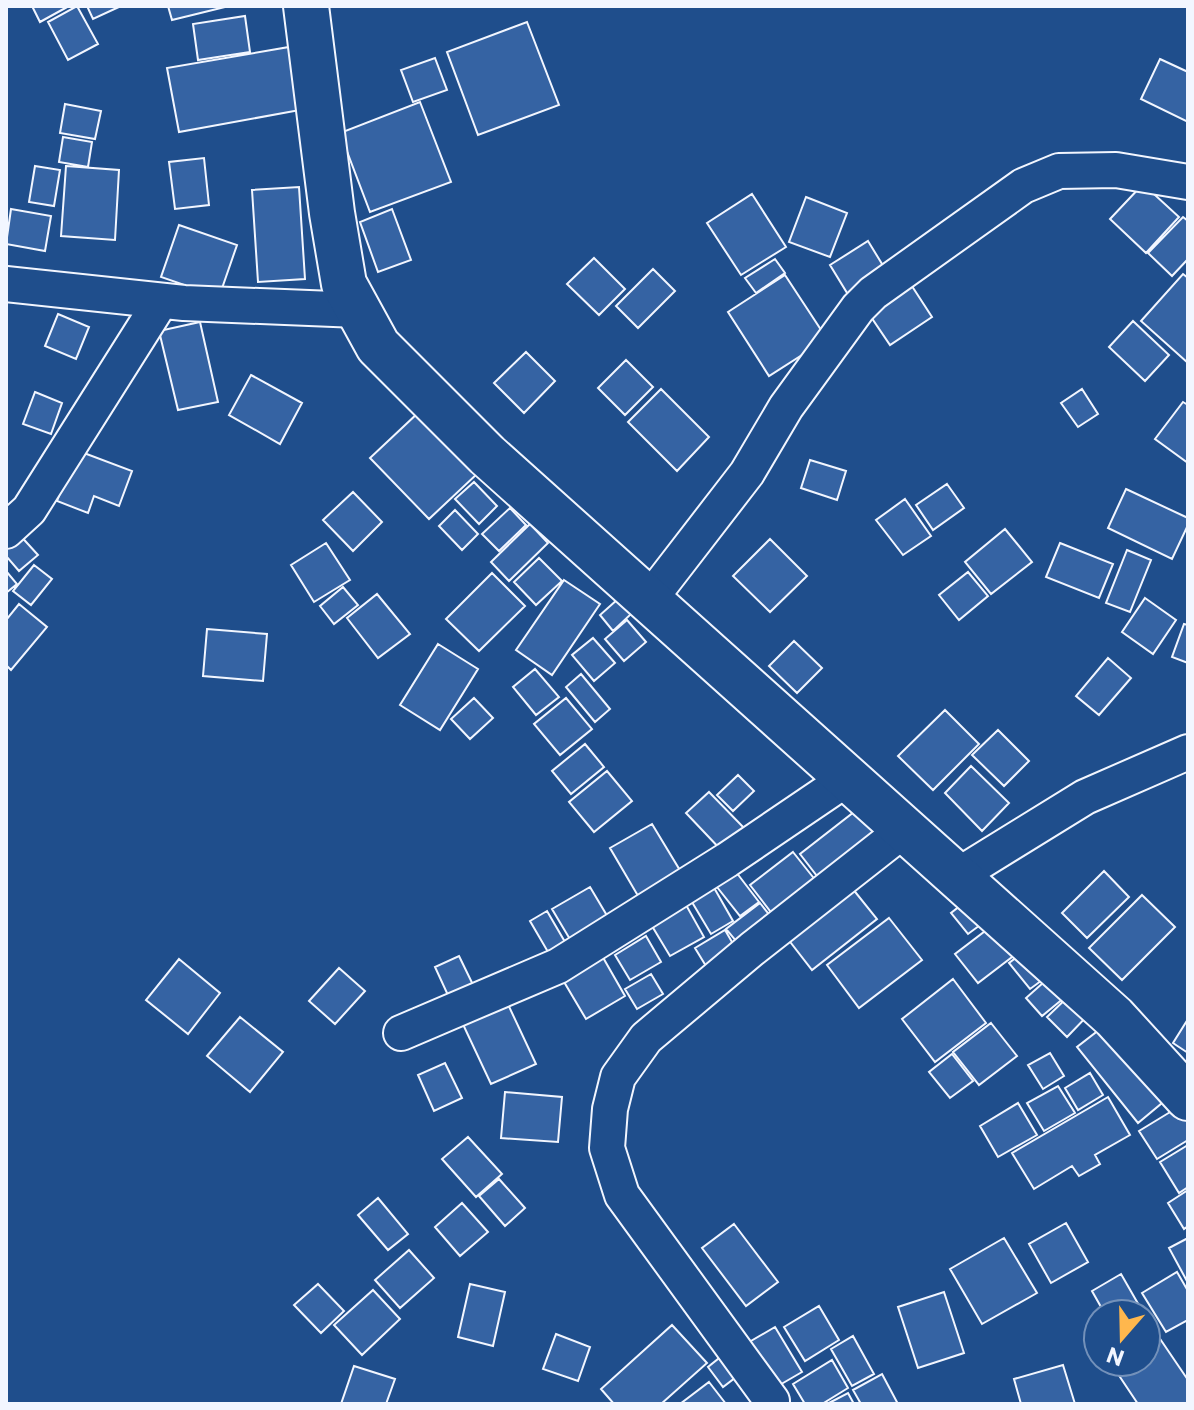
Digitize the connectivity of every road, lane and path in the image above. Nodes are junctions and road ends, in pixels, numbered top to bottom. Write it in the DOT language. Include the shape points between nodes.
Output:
graph roads {
  1 [pos="306,6"];
  2 [pos="1188,182"];
  3 [pos="6,284"];
  4 [pos="161,301"];
  5 [pos="358,310"];
  6 [pos="6,531"];
  7 [pos="649,600"];
  8 [pos="1188,752"];
  9 [pos="848,778"];
  10 [pos="905,829"];
  11 [pos="957,876"];
  12 [pos="401,1033"];
  13 [pos="1188,1098"];
  14 [pos="772,1401"];
  1 -- 5 [label="highway" via="344,284"];
  2 -- 7 [label="street" via="1116,170 1059,171 1023,186 873,293 786,407 747,473"];
  3 -- 4 [label="street"];
  4 -- 5 [label="street"];
  4 -- 6 [label="street" via="29,510"];
  5 -- 7 [label="highway" via="378,346 419,390"];
  7 -- 9 [label="highway"];
  8 -- 11 [label="street" via="1085,797"];
  9 -- 10 [label="highway"];
  9 -- 12 [label="street" via="558,966"];
  10 -- 11 [label="highway"];
  10 -- 14 [label="street" via="646,1038 618,1077 610,1109 607,1148 622,1195"];
  11 -- 13 [label="highway" via="1114,1017"];
}
